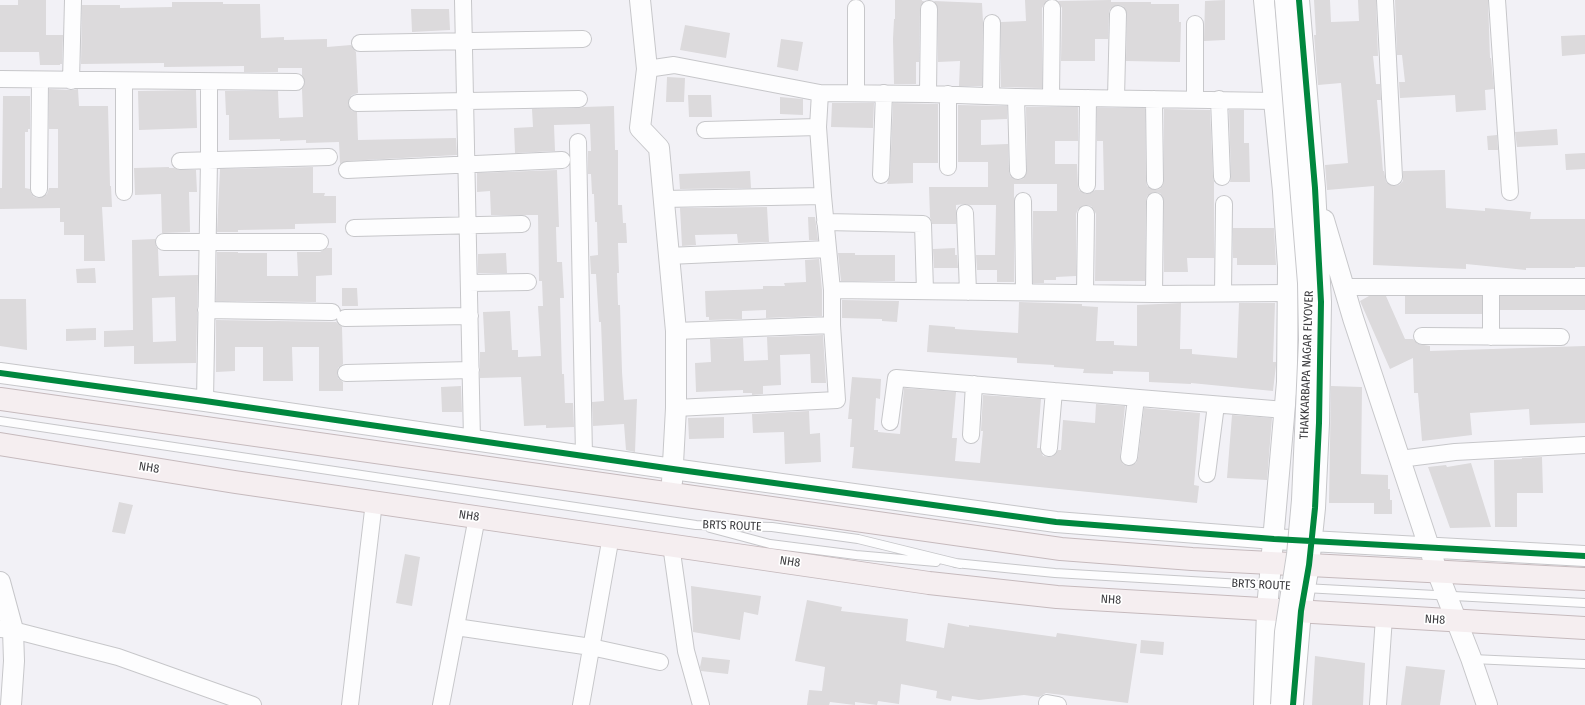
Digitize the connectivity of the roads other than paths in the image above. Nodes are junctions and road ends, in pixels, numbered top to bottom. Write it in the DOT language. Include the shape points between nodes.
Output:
graph roads {
  1 [pos="73,0"];
  2 [pos="463,0"];
  3 [pos="640,0"];
  4 [pos="1264,0"];
  5 [pos="1276,0"];
  6 [pos="1286,0"];
  7 [pos="1299,0"];
  8 [pos="1385,0"];
  9 [pos="1497,0"];
  10 [pos="856,8"];
  11 [pos="1052,8"];
  12 [pos="929,9"];
  13 [pos="1118,14"];
  14 [pos="992,22"];
  15 [pos="1195,24"];
  16 [pos="583,39"];
  17 [pos="464,41"];
  18 [pos="360,43"];
  19 [pos="647,69"];
  20 [pos="0,79"];
  21 [pos="40,80"];
  22 [pos="71,80"];
  23 [pos="124,81"];
  24 [pos="296,82"];
  25 [pos="209,83"];
  26 [pos="820,93"];
  27 [pos="856,93"];
  28 [pos="884,93"];
  29 [pos="928,94"];
  30 [pos="948,94"];
  31 [pos="991,96"];
  32 [pos="1016,97"];
  33 [pos="1051,97"];
  34 [pos="1088,98"];
  35 [pos="1116,98"];
  36 [pos="579,99"];
  37 [pos="1154,99"];
  38 [pos="1195,99"];
  39 [pos="1219,99"];
  40 [pos="1274,101"];
  41 [pos="465,102"];
  42 [pos="357,103"];
  43 [pos="818,127"];
  44 [pos="705,130"];
  45 [pos="578,142"];
  46 [pos="329,157"];
  47 [pos="209,160"];
  48 [pos="562,160"];
  49 [pos="180,161"];
  50 [pos="466,164"];
  51 [pos="948,167"];
  52 [pos="347,170"];
  53 [pos="1018,171"];
  54 [pos="881,175"];
  55 [pos="1222,176"];
  56 [pos="1394,177"];
  57 [pos="1155,181"];
  58 [pos="1087,185"];
  59 [pos="1315,188"];
  60 [pos="39,189"];
  61 [pos="1283,191"];
  62 [pos="124,192"];
  63 [pos="1510,192"];
  64 [pos="823,196"];
  65 [pos="663,200"];
  66 [pos="1023,201"];
  67 [pos="1155,202"];
  68 [pos="1224,204"];
  69 [pos="965,213"];
  70 [pos="1086,214"];
  71 [pos="825,222"];
  72 [pos="522,224"];
  73 [pos="468,225"];
  74 [pos="354,228"];
  75 [pos="207,241"];
  76 [pos="164,242"];
  77 [pos="320,242"];
  78 [pos="828,249"];
  79 [pos="668,256"];
  80 [pos="528,282"];
  81 [pos="469,284"];
  82 [pos="1344,287"];
  83 [pos="1491,287"];
  84 [pos="1585,287"];
  85 [pos="832,290"];
  86 [pos="925,291"];
  87 [pos="968,292"];
  88 [pos="1024,292"];
  89 [pos="1085,293"];
  90 [pos="1223,293"];
  91 [pos="1288,293"];
  92 [pos="1154,294"];
  93 [pos="206,310"];
  94 [pos="470,316"];
  95 [pos="832,325"];
  96 [pos="676,331"];
  97 [pos="1422,336"];
  98 [pos="1491,337"];
  99 [pos="1561,337"];
  100 [pos="471,370"];
  101 [pos="0,373"];
  102 [pos="346,373"];
  103 [pos="974,384"];
  104 [pos="1054,391"];
  105 [pos="1136,398"];
  106 [pos="0,399"];
  107 [pos="205,401"];
  108 [pos="1216,405"];
  109 [pos="676,408"];
  110 [pos="1285,410"];
  111 [pos="0,421"];
  112 [pos="890,422"];
  113 [pos="971,435"];
  114 [pos="472,440"];
  115 [pos="0,444"];
  116 [pos="1585,445"];
  117 [pos="1049,448"];
  118 [pos="584,456"];
  119 [pos="1129,457"];
  120 [pos="1400,459"];
  121 [pos="673,469"];
  122 [pos="1207,474"];
  123 [pos="672,494"];
  124 [pos="374,502"];
  125 [pos="477,517"];
  126 [pos="696,525"];
  127 [pos="611,536"];
  128 [pos="1274,539"];
  129 [pos="1312,541"];
  130 [pos="671,545"];
  131 [pos="1429,548"];
  132 [pos="1585,556"];
  133 [pos="1272,563"];
  134 [pos="960,564"];
  135 [pos="1309,565"];
  136 [pos="1436,571"];
  137 [pos="1585,579"];
  138 [pos="0,582"];
  139 [pos="1270,586"];
  140 [pos="1305,588"];
  141 [pos="1446,595"];
  142 [pos="1585,603"];
  143 [pos="1267,609"];
  144 [pos="1301,611"];
  145 [pos="1384,617"];
  146 [pos="1457,621"];
  147 [pos="456,626"];
  148 [pos="1585,628"];
  149 [pos="7,630"];
  150 [pos="591,647"];
  151 [pos="1471,658"];
  152 [pos="660,662"];
  153 [pos="1585,664"];
  154 [pos="11,705"];
  155 [pos="253,705"];
  156 [pos="350,705"];
  157 [pos="441,705"];
  158 [pos="581,705"];
  159 [pos="701,705"];
  160 [pos="1264,705"];
  161 [pos="1272,705"];
  162 [pos="1282,705"];
  163 [pos="1293,705"];
  164 [pos="1378,705"];
  165 [pos="1486,705"];
  1 -- 22 [label="street"];
  2 -- 17 [label="street"];
  3 -- 19 [label="street"];
  4 -- 40 [label="street"];
  5 -- 161 [label="main road, THAKKARBAPA NAGAR FLYOVER" via="1299,284 1300,340 1293,500 1276,631"];
  6 -- 162 [label="main road, THAKKARBAPA NAGAR FLYOVER, bridge" via="1309,275 1310,340 1303,500 1298,555 1286,632"];
  7 -- 59 [label="street"];
  8 -- 56 [label="street"];
  9 -- 63 [label="street"];
  10 -- 27 [label="street"];
  11 -- 33 [label="street"];
  12 -- 29 [label="street"];
  13 -- 35 [label="street"];
  14 -- 31 [label="street"];
  15 -- 38 [label="street"];
  16 -- 17 [label="street"];
  17 -- 18 [label="street"];
  17 -- 41 [label="street"];
  19 -- 26 [label="street" via="674,65"];
  19 -- 65 [label="street" via="640,128 658,148"];
  20 -- 21 [label="street"];
  21 -- 22 [label="street"];
  21 -- 60 [label="street"];
  22 -- 23 [label="street"];
  23 -- 25 [label="street"];
  23 -- 62 [label="street"];
  24 -- 25 [label="street"];
  25 -- 47 [label="street"];
  26 -- 27 [label="street"];
  26 -- 43 [label="street"];
  27 -- 28 [label="street"];
  28 -- 29 [label="street"];
  28 -- 54 [label="street"];
  29 -- 30 [label="street"];
  30 -- 31 [label="street"];
  30 -- 51 [label="street"];
  31 -- 32 [label="street"];
  32 -- 33 [label="street"];
  32 -- 53 [label="street"];
  33 -- 34 [label="street"];
  34 -- 35 [label="street"];
  34 -- 58 [label="street"];
  35 -- 37 [label="street"];
  36 -- 41 [label="street"];
  37 -- 38 [label="street"];
  37 -- 57 [label="street"];
  38 -- 39 [label="street"];
  39 -- 40 [label="street"];
  39 -- 55 [label="street"];
  40 -- 61 [label="street"];
  41 -- 42 [label="street"];
  41 -- 50 [label="street"];
  43 -- 44 [label="street"];
  43 -- 64 [label="street"];
  45 -- 118 [label="street"];
  46 -- 47 [label="street"];
  47 -- 49 [label="street"];
  47 -- 75 [label="street"];
  48 -- 50 [label="street"];
  50 -- 52 [label="street"];
  50 -- 73 [label="street"];
  59 -- 61 [label="street"];
  59 -- 82 [label="street"];
  59 -- 129 [label="street" via="1321,302 1320,415"];
  61 -- 91 [label="street"];
  64 -- 65 [label="street"];
  64 -- 71 [label="street"];
  65 -- 79 [label="street"];
  66 -- 88 [label="street"];
  67 -- 92 [label="street"];
  68 -- 90 [label="street"];
  69 -- 87 [label="street"];
  70 -- 89 [label="street"];
  71 -- 78 [label="street"];
  71 -- 86 [label="street" via="923,224"];
  72 -- 73 [label="street"];
  73 -- 74 [label="street"];
  73 -- 81 [label="street"];
  75 -- 76 [label="street"];
  75 -- 77 [label="street"];
  75 -- 93 [label="street"];
  78 -- 79 [label="street"];
  78 -- 85 [label="street"];
  79 -- 96 [label="street"];
  80 -- 81 [label="street"];
  81 -- 94 [label="street"];
  82 -- 83 [label="street"];
  82 -- 120 [label="street"];
  83 -- 84 [label="street"];
  83 -- 98 [label="street"];
  85 -- 86 [label="street"];
  85 -- 95 [label="street"];
  86 -- 87 [label="street"];
  87 -- 88 [label="street"];
  88 -- 89 [label="street"];
  89 -- 92 [label="street"];
  90 -- 91 [label="street"];
  90 -- 92 [label="street"];
  91 -- 110 [label="street"];
  93 -- 94 [label="street"];
  93 -- 107 [label="street"];
  94 -- 100 [label="street"];
  95 -- 96 [label="street"];
  95 -- 109 [label="street" via="837,400"];
  96 -- 109 [label="street"];
  97 -- 98 [label="street"];
  98 -- 99 [label="street"];
  100 -- 102 [label="street"];
  100 -- 114 [label="street"];
  101 -- 107 [label="street"];
  103 -- 104 [label="street"];
  103 -- 112 [label="street" via="896,378"];
  103 -- 113 [label="street"];
  104 -- 105 [label="street"];
  104 -- 117 [label="street"];
  105 -- 108 [label="street"];
  105 -- 119 [label="street"];
  106 -- 123 [label="main road"];
  107 -- 114 [label="street"];
  108 -- 110 [label="street"];
  108 -- 122 [label="street"];
  109 -- 121 [label="street"];
  110 -- 128 [label="street"];
  111 -- 126 [label="lane"];
  114 -- 118 [label="street"];
  115 -- 124 [label="main road, NH8"];
  116 -- 120 [label="street" via="1455,452"];
  118 -- 121 [label="street"];
  120 -- 131 [label="street"];
  121 -- 123 [label="street"];
  121 -- 128 [label="street" via="1056,522"];
  123 -- 133 [label="main road" via="1061,549"];
  124 -- 125 [label="main road, NH8"];
  124 -- 156 [label="street"];
  125 -- 127 [label="main road, NH8"];
  125 -- 147 [label="street"];
  126 -- 134 [label="lane, BRTS ROUTE" via="770,544"];
  126 -- 134 [label="lane, BRTS ROUTE" via="772,527 858,539"];
  127 -- 130 [label="main road, NH8"];
  127 -- 150 [label="street"];
  128 -- 129 [label="street"];
  128 -- 133 [label="street"];
  129 -- 131 [label="street"];
  129 -- 135 [label="street"];
  130 -- 143 [label="main road, NH8" via="929,583 1057,597"];
  130 -- 159 [label="street" via="686,651"];
  131 -- 132 [label="street"];
  131 -- 136 [label="street"];
  133 -- 135 [label="main road"];
  133 -- 139 [label="street"];
  134 -- 139 [label="lane, BRTS ROUTE" via="1055,573"];
  135 -- 136 [label="main road"];
  135 -- 140 [label="street"];
  136 -- 137 [label="main road"];
  136 -- 141 [label="street"];
  138 -- 149 [label="street"];
  139 -- 140 [label="lane, BRTS ROUTE"];
  139 -- 143 [label="street"];
  140 -- 141 [label="lane, BRTS ROUTE"];
  140 -- 144 [label="street"];
  141 -- 142 [label="lane, BRTS ROUTE"];
  141 -- 146 [label="street"];
  143 -- 144 [label="main road, NH8"];
  143 -- 160 [label="street"];
  144 -- 145 [label="main road, NH8"];
  144 -- 163 [label="street"];
  145 -- 146 [label="main road, NH8"];
  145 -- 164 [label="street"];
  146 -- 148 [label="main road, NH8"];
  146 -- 151 [label="street"];
  147 -- 150 [label="street"];
  147 -- 157 [label="street"];
  149 -- 154 [label="street" via="14,661"];
  149 -- 155 [label="street" via="118,658"];
  150 -- 152 [label="street"];
  150 -- 158 [label="street"];
  151 -- 153 [label="lane"];
  151 -- 165 [label="street"];
}
